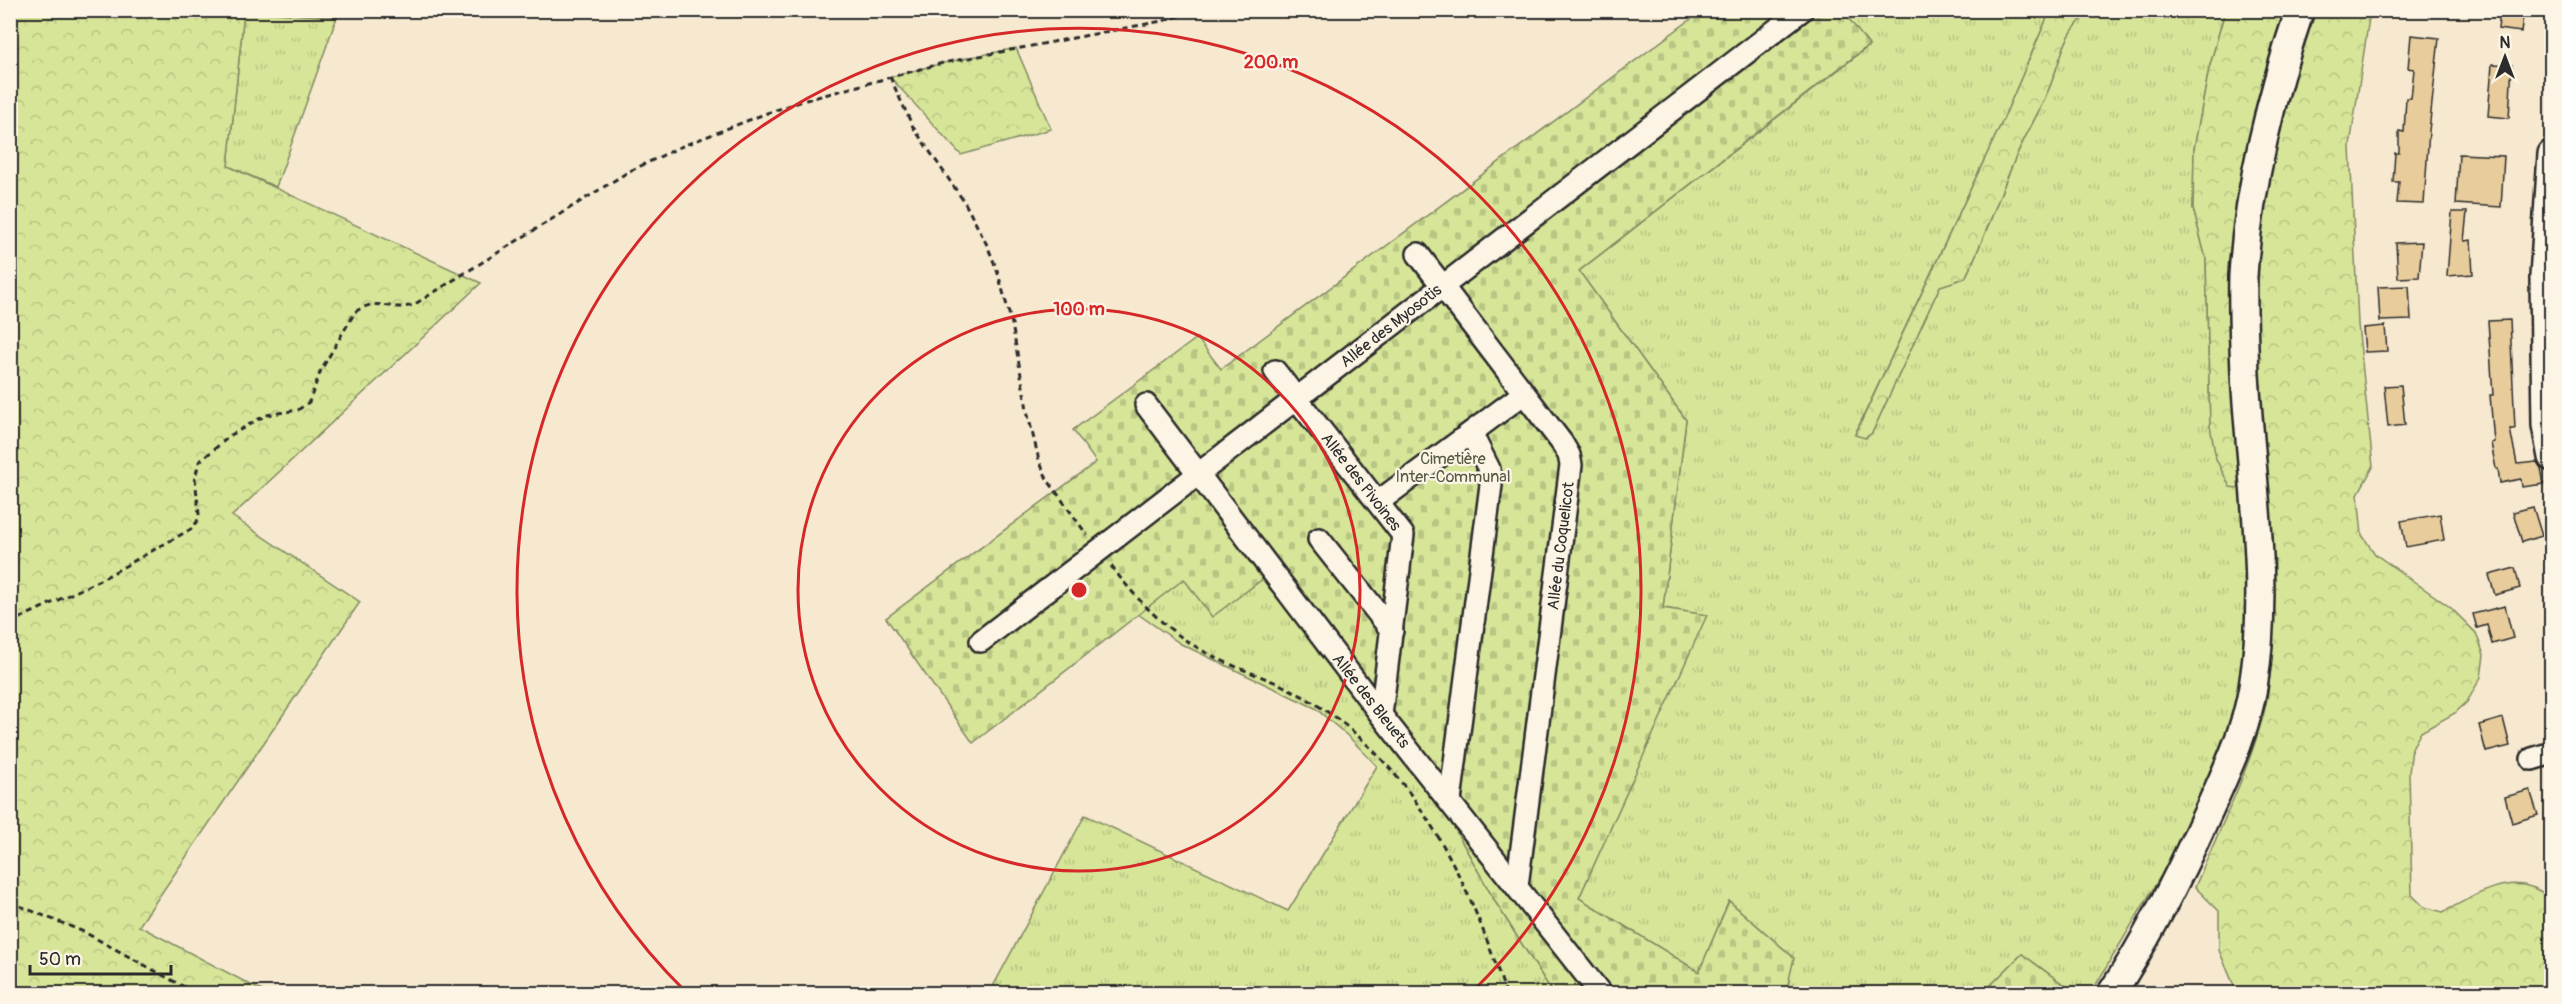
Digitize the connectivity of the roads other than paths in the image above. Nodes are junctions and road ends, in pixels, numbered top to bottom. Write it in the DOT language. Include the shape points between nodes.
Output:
graph roads {
  1 [pos="1802,10"];
  2 [pos="2300,10"];
  3 [pos="2552,154"];
  4 [pos="1418,254"];
  5 [pos="1443,286"];
  6 [pos="1275,371"];
  7 [pos="1523,394"];
  8 [pos="1296,399"];
  9 [pos="1146,405"];
  10 [pos="1471,433"];
  11 [pos="2552,457"];
  12 [pos="1199,476"];
  13 [pos="1378,502"];
  14 [pos="1319,539"];
  15 [pos="1392,631"];
  16 [pos="981,641"];
  17 [pos="1381,715"];
  18 [pos="1450,801"];
  19 [pos="1517,886"];
  20 [pos="1601,993"];
  21 [pos="2111,993"];
  1 -- 5 [label="lane, Allée des Myosotis"];
  2 -- 21 [label="main road" via="2261,153 2243,278 2245,374 2261,598 2253,691 2236,747 2187,859"];
  3 -- 11 [label="main road" via="2544,277 2546,415"];
  4 -- 5 [label="lane, Allée du Coquelicot"];
  5 -- 7 [label="lane, Allée du Coquelicot"];
  5 -- 8 [label="lane, Allée des Myosotis"];
  6 -- 8 [label="lane, Allée des Pivoines"];
  7 -- 10 [label="lane"];
  7 -- 19 [label="lane, Allée du Coquelicot" via="1562,443 1571,465"];
  8 -- 12 [label="lane, Allée des Myosotis"];
  8 -- 13 [label="lane, Allée des Pivoines"];
  9 -- 12 [label="lane, Allée des Bleuets"];
  10 -- 13 [label="lane"];
  10 -- 18 [label="lane" via="1489,469 1491,485"];
  12 -- 16 [label="lane, Allée des Myosotis"];
  12 -- 17 [label="lane, Allée des Bleuets"];
  13 -- 15 [label="lane, Allée des Pivoines" via="1402,535"];
  14 -- 15 [label="lane"];
  15 -- 17 [label="lane, Allée des Pivoines"];
  17 -- 18 [label="lane, Allée des Bleuets"];
  18 -- 19 [label="lane, Allée des Bleuets"];
  19 -- 20 [label="lane, Allée des Bleuets"];
}
